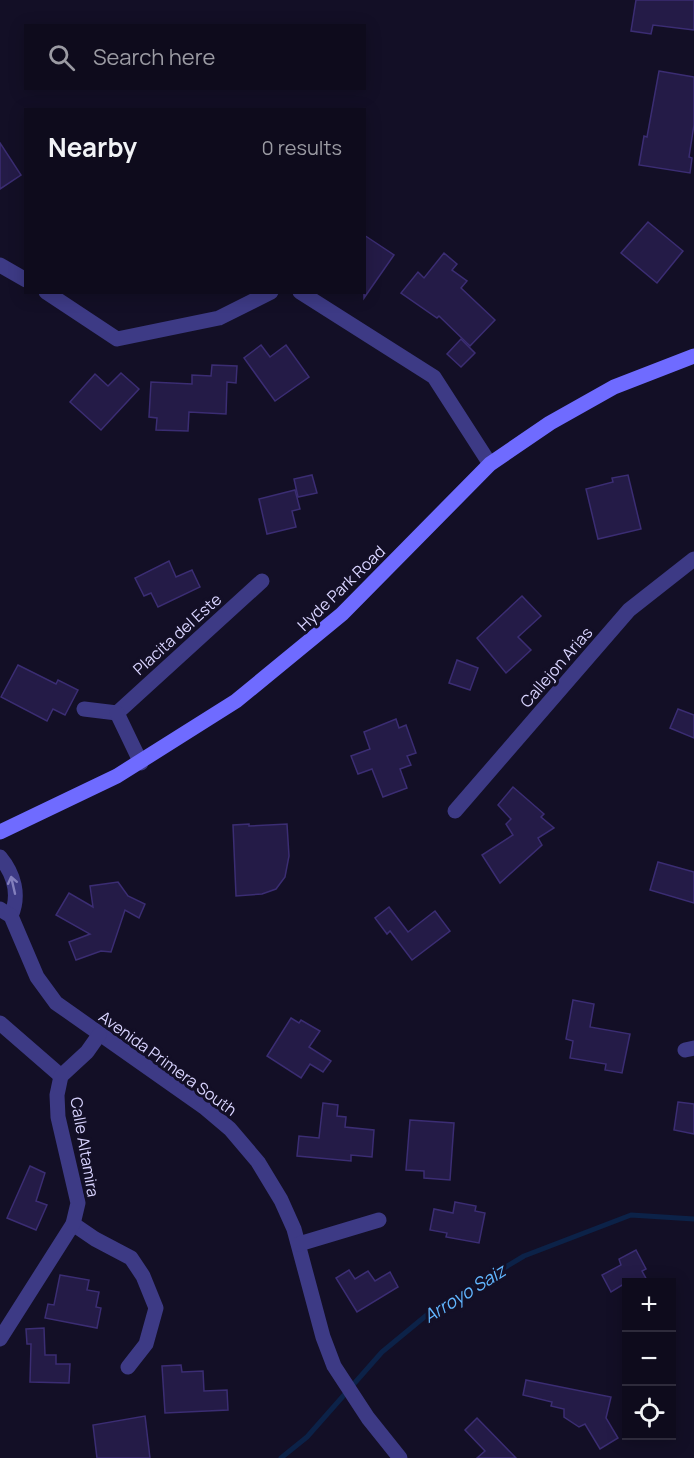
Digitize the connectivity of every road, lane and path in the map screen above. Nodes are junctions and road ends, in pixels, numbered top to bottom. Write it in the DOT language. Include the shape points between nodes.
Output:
graph roads {
  1 [pos="0,265"];
  2 [pos="24,279"];
  3 [pos="49,294"];
  4 [pos="267,294"];
  5 [pos="303,294"];
  6 [pos="694,356"];
  7 [pos="490,464"];
  8 [pos="694,558"];
  9 [pos="262,581"];
  10 [pos="84,709"];
  11 [pos="117,713"];
  12 [pos="141,763"];
  13 [pos="455,811"];
  14 [pos="0,832"];
  15 [pos="0,857"];
  16 [pos="5,913"];
  17 [pos="0,1023"];
  18 [pos="99,1035"];
  19 [pos="61,1076"];
  20 [pos="379,1220"];
  21 [pos="73,1224"];
  22 [pos="299,1244"];
  23 [pos="0,1339"];
  24 [pos="128,1366"];
  25 [pos="400,1458"];
  1 -- 2 [label="street"];
  3 -- 4 [label="street" via="117,339 219,318"];
  5 -- 7 [label="street" via="435,377"];
  6 -- 7 [label="main road, Hyde Park Road" via="614,387 550,423"];
  7 -- 12 [label="main road, Hyde Park Road" via="369,589 315,638 236,701"];
  8 -- 13 [label="street, Callejon Arias" via="628,610"];
  9 -- 11 [label="street, Placita del Este"];
  10 -- 11 [label="street"];
  11 -- 12 [label="street"];
  12 -- 14 [label="main road, Hyde Park Road"];
  16 -- 15 [label="street, Avenida Primera South, one-way" via="16,891"];
  16 -- 18 [label="street, Avenida Primera South" via="46,990 68,1013"];
  17 -- 19 [label="street, Calle Altamira"];
  18 -- 19 [label="street, Calle Altamira"];
  18 -- 22 [label="street, Avenida Primera South" via="204,1107 240,1139 274,1187"];
  19 -- 21 [label="street, Calle Altamira" via="57,1106 78,1203"];
  20 -- 22 [label="street"];
  21 -- 23 [label="street, Calle Altamira"];
  21 -- 24 [label="street" via="131,1258 156,1308 146,1344"];
  22 -- 25 [label="street, Avenida Primera South" via="323,1337 341,1378"];
}
